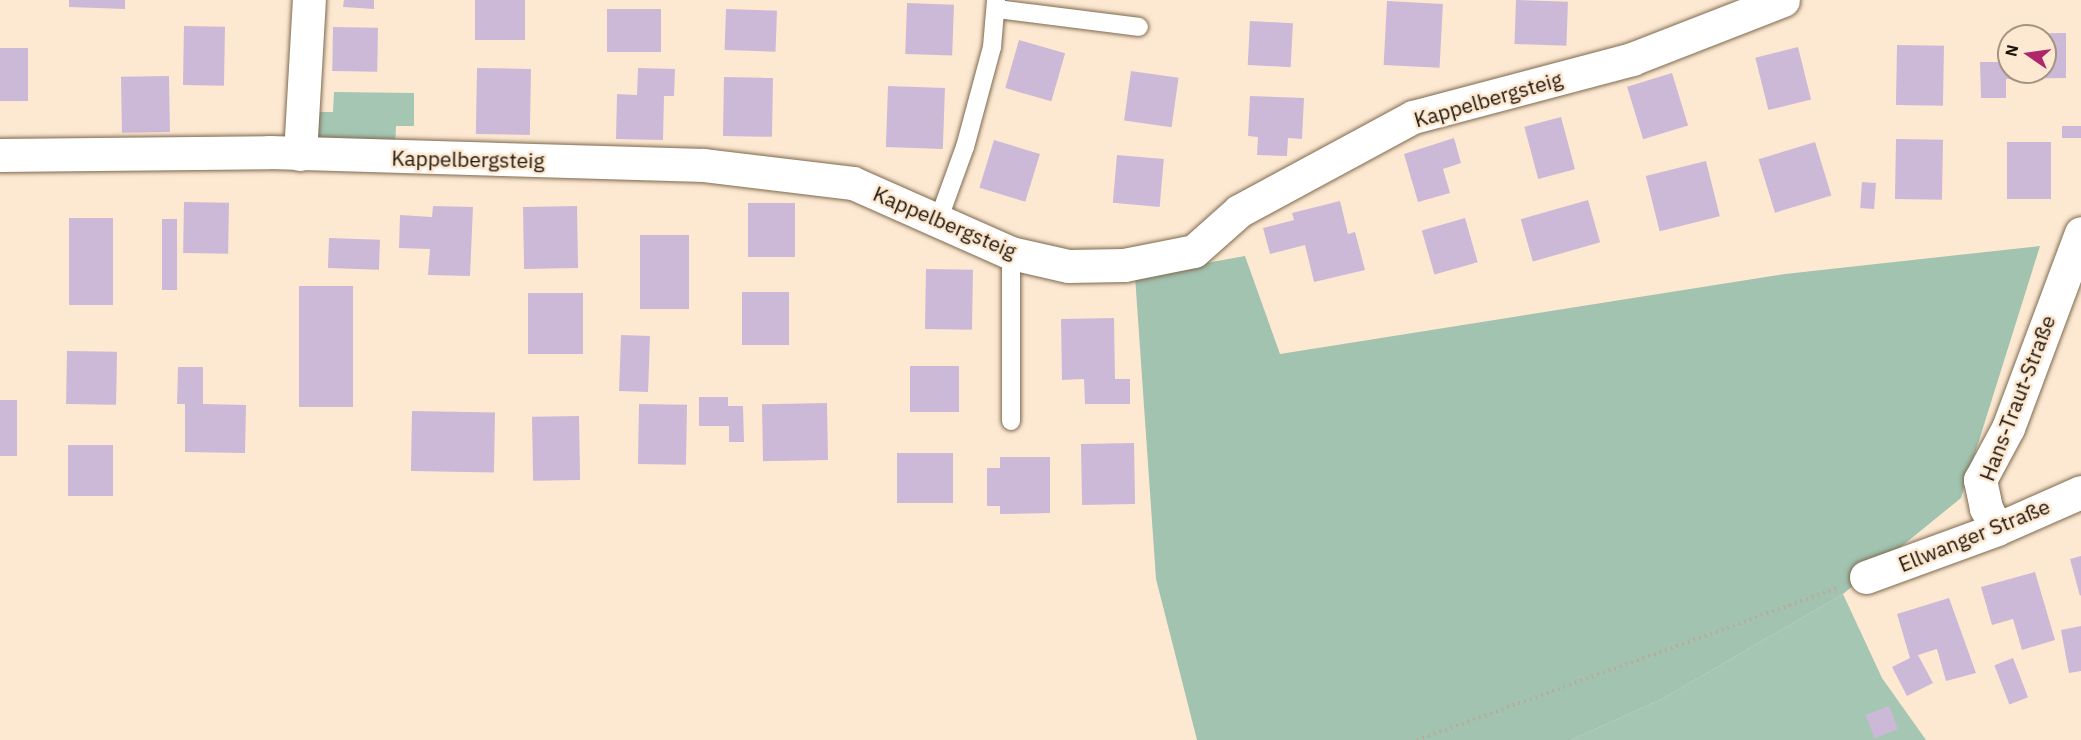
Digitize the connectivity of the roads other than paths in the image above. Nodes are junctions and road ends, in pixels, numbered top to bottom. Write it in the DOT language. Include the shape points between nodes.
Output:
graph roads {
  1 [pos="309,0"];
  2 [pos="1783,0"];
  3 [pos="997,5"];
  4 [pos="1139,27"];
  5 [pos="300,154"];
  6 [pos="0,155"];
  7 [pos="938,221"];
  8 [pos="2081,233"];
  9 [pos="1011,253"];
  10 [pos="1011,421"];
  11 [pos="2081,492"];
  12 [pos="1997,529"];
  13 [pos="1866,577"];
  1 -- 5 [label="street"];
  2 -- 9 [label="street, Kappelbergsteig" via="1632,60 1413,117 1239,211 1194,250 1124,265 1068,266"];
  3 -- 4 [label="lane"];
  3 -- 7 [label="lane" via="992,47 965,147"];
  5 -- 6 [label="street, Kappelbergsteig"];
  5 -- 7 [label="street, Kappelbergsteig" via="704,165 853,183"];
  7 -- 9 [label="street, Kappelbergsteig"];
  8 -- 12 [label="street, Hans-Traut-Straße" via="2008,428 1980,480 1986,508"];
  9 -- 10 [label="lane"];
  11 -- 12 [label="street, Ellwanger Straße"];
  12 -- 13 [label="street, Ellwanger Straße"];
}
